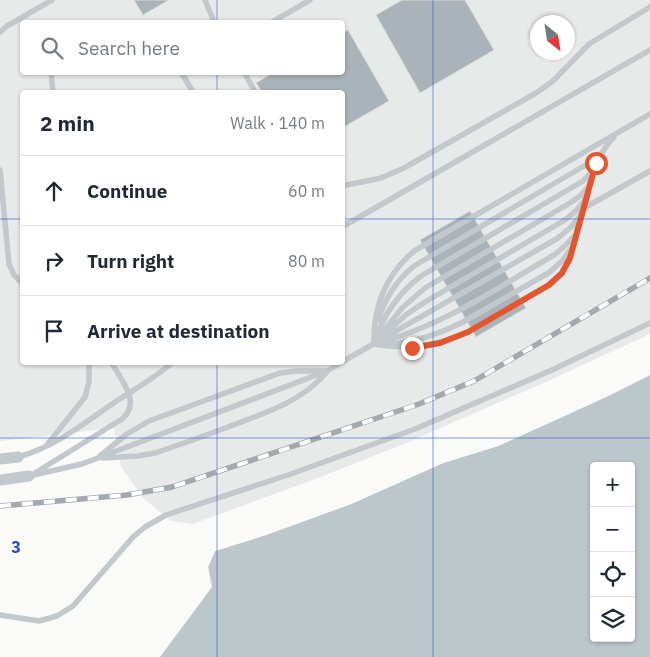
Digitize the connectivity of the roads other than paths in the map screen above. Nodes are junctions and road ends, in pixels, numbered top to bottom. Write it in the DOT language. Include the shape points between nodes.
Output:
graph roads {
  1 [pos="52,0"];
  2 [pos="205,0"];
  3 [pos="310,0"];
  4 [pos="650,7"];
  5 [pos="213,20"];
  6 [pos="275,20"];
  7 [pos="0,32"];
  8 [pos="650,50"];
  9 [pos="51,75"];
  10 [pos="183,75"];
  11 [pos="246,75"];
  12 [pos="53,90"];
  13 [pos="192,90"];
  14 [pos="254,90"];
  15 [pos="650,114"];
  16 [pos="627,127"];
  17 [pos="606,145"];
  18 [pos="596,163"];
  19 [pos="0,170"];
  20 [pos="650,171"];
  21 [pos="590,184"];
  22 [pos="345,185"];
  23 [pos="587,196"];
  24 [pos="583,210"];
  25 [pos="345,225"];
  26 [pos="577,231"];
  27 [pos="574,243"];
  28 [pos="20,281"];
  29 [pos="650,323"];
  30 [pos="374,344"];
  31 [pos="345,360"];
  32 [pos="89,365"];
  33 [pos="113,365"];
  34 [pos="169,365"];
  35 [pos="338,365"];
  36 [pos="327,372"];
  37 [pos="128,393"];
  38 [pos="44,448"];
  39 [pos="18,457"];
  40 [pos="98,458"];
  41 [pos="0,459"];
  42 [pos="29,476"];
  43 [pos="0,480"];
  44 [pos="0,615"];
  1 -- 7 [label="lane"];
  2 -- 5 [label="lane"];
  3 -- 6 [label="lane"];
  4 -- 22 [label="lane" via="589,44 553,81 536,93 404,168 381,178"];
  8 -- 25 [label="lane"];
  9 -- 12 [label="lane"];
  10 -- 13 [label="lane"];
  11 -- 14 [label="lane"];
  15 -- 16 [label="lane"];
  16 -- 17 [label="lane"];
  16 -- 30 [label="lane" via="414,251 397,267 386,284 375,319"];
  17 -- 18 [label="lane"];
  17 -- 30 [label="lane" via="590,163 414,266 394,285 387,297 378,320"];
  18 -- 21 [label="lane"];
  18 -- 30 [label="lane" via="583,181 411,284 385,315"];
  19 -- 28 [label="lane" via="9,264"];
  20 -- 24 [label="lane"];
  21 -- 23 [label="lane"];
  21 -- 30 [label="lane" via="570,203 425,288 392,319"];
  23 -- 24 [label="lane"];
  23 -- 30 [label="lane" via="565,220 425,302"];
  24 -- 26 [label="lane"];
  24 -- 30 [label="lane" via="558,238"];
  26 -- 27 [label="lane"];
  26 -- 30 [label="lane" via="554,255 456,312 418,330"];
  27 -- 30 [label="lane" via="562,262 550,272 462,322 422,339"];
  27 -- 30 [label="lane" via="567,266 556,280 468,332 425,346 399,348"];
  29 -- 44 [label="lane" via="552,370 415,429 166,515 133,537 73,606 57,616 39,620"];
  30 -- 31 [label="lane"];
  32 -- 38 [label="lane" via="85,397"];
  33 -- 37 [label="lane"];
  34 -- 37 [label="lane"];
  35 -- 36 [label="lane"];
  36 -- 40 [label="lane"];
  36 -- 40 [label="lane" via="280,373 161,417 127,434"];
  36 -- 40 [label="lane" via="302,396 277,408 155,453"];
  37 -- 38 [label="lane"];
  37 -- 42 [label="lane" via="131,406 122,419"];
  38 -- 39 [label="lane"];
  39 -- 41 [label="street"];
  40 -- 42 [label="lane"];
  42 -- 43 [label="street"];
}
